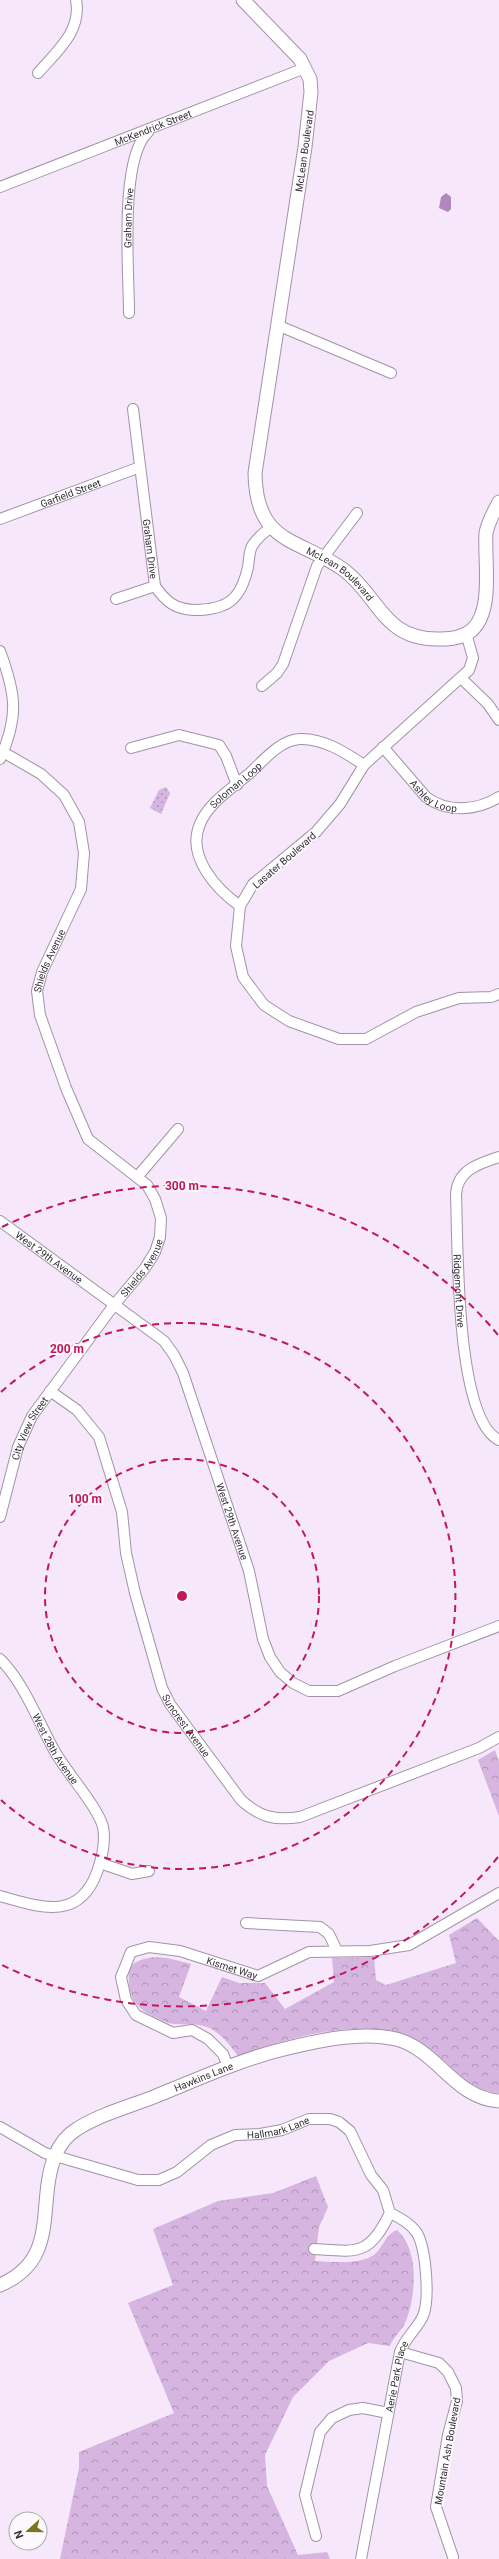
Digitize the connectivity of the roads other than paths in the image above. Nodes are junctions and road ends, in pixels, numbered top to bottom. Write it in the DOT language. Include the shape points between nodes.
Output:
graph roads {
  1 [pos="76,0"];
  2 [pos="243,0"];
  3 [pos="305,68"];
  4 [pos="38,73"];
  5 [pos="151,129"];
  6 [pos="0,187"];
  7 [pos="129,313"];
  8 [pos="277,325"];
  9 [pos="391,373"];
  10 [pos="133,409"];
  11 [pos="140,467"];
  12 [pos="499,502"];
  13 [pos="357,513"];
  14 [pos="0,519"];
  15 [pos="272,527"];
  16 [pos="321,558"];
  17 [pos="155,586"];
  18 [pos="116,599"];
  19 [pos="466,633"];
  20 [pos="0,651"];
  21 [pos="461,678"];
  22 [pos="262,686"];
  23 [pos="499,720"];
  24 [pos="383,747"];
  25 [pos="131,748"];
  26 [pos="2,756"];
  27 [pos="364,765"];
  28 [pos="237,785"];
  29 [pos="499,797"];
  30 [pos="240,906"];
  31 [pos="499,994"];
  32 [pos="178,1130"];
  33 [pos="499,1157"];
  34 [pos="138,1176"];
  35 [pos="0,1221"];
  36 [pos="114,1305"];
  37 [pos="79,1350"];
  38 [pos="50,1391"];
  39 [pos="499,1440"];
  40 [pos="0,1517"];
  41 [pos="499,1626"];
  42 [pos="0,1659"];
  43 [pos="499,1737"];
  44 [pos="100,1864"];
  45 [pos="149,1871"];
  46 [pos="499,1893"];
  47 [pos="0,1896"];
  48 [pos="246,1923"];
  49 [pos="337,1951"];
  50 [pos="228,2067"];
  51 [pos="499,2101"];
  52 [pos="0,2127"];
  53 [pos="55,2156"];
  54 [pos="390,2213"];
  55 [pos="314,2249"];
  56 [pos="0,2285"];
  57 [pos="400,2352"];
  58 [pos="388,2413"];
  59 [pos="316,2536"];
  60 [pos="453,2557"];
  61 [pos="361,2559"];
  1 -- 4 [label="street" via="77,21 73,31"];
  2 -- 3 [label="street, McLean Boulevard" via="294,52"];
  3 -- 5 [label="street, McKendrick Street"];
  3 -- 8 [label="street, McLean Boulevard" via="310,79 311,107"];
  5 -- 6 [label="street, McKendrick Street"];
  5 -- 7 [label="street, Graham Drive" via="138,145 130,184"];
  8 -- 9 [label="street"];
  8 -- 15 [label="street, McLean Boulevard" via="255,473 259,503"];
  10 -- 11 [label="street, Graham Drive"];
  11 -- 14 [label="street, Garfield Street"];
  11 -- 17 [label="street, Graham Drive"];
  12 -- 19 [label="street" via="486,532 486,594 483,611 474,627"];
  13 -- 16 [label="street"];
  15 -- 16 [label="street, McLean Boulevard" via="288,541"];
  15 -- 17 [label="street, Graham Drive" via="260,536 251,548 244,586 228,603 202,610 174,607 164,600"];
  16 -- 19 [label="street, McLean Boulevard" via="338,566 352,578 381,614 396,627 417,636 437,639 449,639"];
  16 -- 22 [label="street" via="283,664"];
  17 -- 18 [label="street"];
  19 -- 21 [label="street, Lasater Boulevard" via="473,658 469,670"];
  20 -- 26 [label="street" via="12,683 14,709 11,732"];
  21 -- 23 [label="street" via="488,704"];
  21 -- 24 [label="street, Lasater Boulevard"];
  24 -- 27 [label="street, Lasater Boulevard"];
  24 -- 29 [label="street, Ashley Loop" via="435,804 456,809 484,804"];
  25 -- 28 [label="street" via="179,735 219,745"];
  26 -- 34 [label="street, Shields Avenue" via="41,774 64,795 79,822 84,853 81,889 42,972 37,991 40,1015 66,1088 88,1139"];
  27 -- 28 [label="street, Soloman Loop" via="320,741 298,739 276,749"];
  27 -- 30 [label="street, Lasater Boulevard" via="340,804 316,832 253,884"];
  28 -- 30 [label="street, Soloman Loop" via="211,808 199,825 197,846 202,865 213,880"];
  30 -- 31 [label="street, Lasater Boulevard" via="236,946 243,977 252,990 277,1015 339,1039 366,1039 416,1012 459,998 491,997"];
  32 -- 34 [label="street"];
  33 -- 39 [label="street, Ridgemont Drive" via="476,1164 466,1171 457,1185 456,1196 465,1364 482,1423 490,1434"];
  34 -- 36 [label="street, Shields Avenue" via="156,1199 161,1218 160,1237 145,1268"];
  35 -- 36 [label="street, West 29th Avenue"];
  36 -- 37 [label="street, Shields Avenue"];
  36 -- 41 [label="street, West 29th Avenue" via="164,1341 177,1361 249,1571 263,1639 270,1657 280,1672 293,1684 309,1691 338,1691 402,1663"];
  37 -- 38 [label="street, City View Street"];
  38 -- 40 [label="street, City View Street" via="24,1430"];
  38 -- 43 [label="street, Suncrest Avenue" via="78,1410 99,1437 122,1512 126,1553 135,1593 162,1688 170,1704 240,1800 253,1811 269,1818 283,1820 300,1817 479,1748"];
  42 -- 44 [label="street, West 28th Avenue" via="16,1679 65,1770 97,1813 104,1842"];
  44 -- 45 [label="street" via="132,1874"];
  44 -- 47 [label="street" via="82,1898 57,1908 44,1908"];
  46 -- 49 [label="street, Kismet Way" via="409,1945 370,1951"];
  48 -- 49 [label="street" via="320,1927 329,1934"];
  49 -- 50 [label="street, Kismet Way" via="309,1952 258,1976 180,1951 149,1947 131,1952 121,1976 126,2000 136,2014 173,2033 192,2030 208,2039 223,2054"];
  50 -- 51 [label="street, Hawkins Lane" via="268,2053 308,2044 361,2036 386,2037 423,2051 456,2083 471,2093"];
  50 -- 53 [label="street, Hawkins Lane" via="85,2124 68,2136"];
  52 -- 53 [label="street, Hallmark Lane" via="45,2153"];
  53 -- 54 [label="street, Hallmark Lane" via="138,2180 158,2180 177,2172 211,2145 235,2135 282,2130 308,2119 330,2119 340,2122 350,2131 371,2175 383,2190"];
  53 -- 56 [label="street, Hawkins Lane" via="41,2244 27,2267 16,2277"];
  54 -- 55 [label="street" via="380,2233 365,2246 348,2251"];
  54 -- 57 [label="street, Aerie Park Place" via="408,2224 419,2237 423,2249 427,2298 425,2311"];
  57 -- 58 [label="street, Aerie Park Place"];
  57 -- 60 [label="street, Mountain Ash Boulevard" via="439,2363 448,2372 456,2388 458,2401 448,2435 436,2507"];
  58 -- 59 [label="street" via="363,2408 349,2410 332,2418 320,2432 305,2494"];
  58 -- 61 [label="street, Aerie Park Place"];
}
